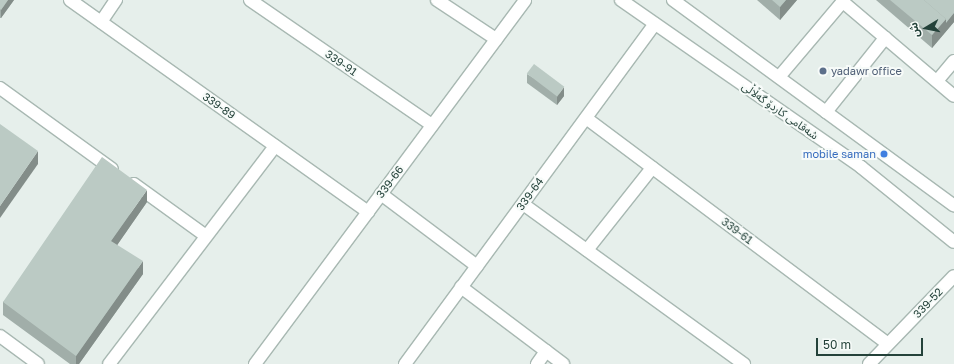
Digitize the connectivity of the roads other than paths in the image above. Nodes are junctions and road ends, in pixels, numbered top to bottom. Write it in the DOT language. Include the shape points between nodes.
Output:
graph roads {
  1 [pos="70,0"];
  2 [pos="116,0"];
  3 [pos="250,0"];
  4 [pos="438,0"];
  5 [pos="525,0"];
  6 [pos="621,0"];
  7 [pos="843,1"];
  8 [pos="680,2"];
  9 [pos="101,22"];
  10 [pos="654,24"];
  11 [pos="885,38"];
  12 [pos="496,39"];
  13 [pos="954,61"];
  14 [pos="779,77"];
  15 [pos="937,81"];
  16 [pos="0,88"];
  17 [pos="954,96"];
  18 [pos="826,112"];
  19 [pos="586,118"];
  20 [pos="432,126"];
  21 [pos="274,146"];
  22 [pos="652,168"];
  23 [pos="381,194"];
  24 [pos="523,204"];
  25 [pos="954,206"];
  26 [pos="368,212"];
  27 [pos="206,236"];
  28 [pos="954,242"];
  29 [pos="587,250"];
  30 [pos="477,266"];
  31 [pos="954,276"];
  32 [pos="461,287"];
  33 [pos="0,336"];
  34 [pos="888,344"];
  35 [pos="546,351"];
  36 [pos="38,364"];
  37 [pos="109,364"];
  38 [pos="255,364"];
  39 [pos="405,364"];
  40 [pos="537,364"];
  41 [pos="563,364"];
  42 [pos="744,364"];
  43 [pos="869,364"];
  1 -- 9 [label="street, 339-89"];
  2 -- 9 [label="street"];
  3 -- 20 [label="street, 339-91"];
  4 -- 12 [label="street"];
  5 -- 12 [label="street, 339-66"];
  6 -- 10 [label="street, شەقامی کاردۆ گەڵاڵی"];
  7 -- 11 [label="street"];
  7 -- 14 [label="street"];
  8 -- 14 [label="street"];
  9 -- 21 [label="street, 339-89"];
  10 -- 19 [label="street, 339-64"];
  10 -- 28 [label="street, شەقامی کاردۆ گەڵاڵی" via="861,167"];
  11 -- 15 [label="street"];
  11 -- 18 [label="street"];
  12 -- 20 [label="street, 339-66"];
  13 -- 15 [label="street"];
  14 -- 18 [label="street"];
  15 -- 17 [label="street"];
  16 -- 27 [label="street"];
  18 -- 25 [label="street"];
  19 -- 22 [label="street, 339-61"];
  19 -- 24 [label="street, 339-64"];
  20 -- 23 [label="street, 339-66"];
  21 -- 26 [label="street, 339-89"];
  21 -- 27 [label="street"];
  22 -- 29 [label="street"];
  22 -- 34 [label="street, 339-61"];
  23 -- 26 [label="street, 339-66"];
  23 -- 30 [label="street"];
  24 -- 29 [label="street"];
  24 -- 30 [label="street, 339-64"];
  26 -- 38 [label="street, 339-66"];
  27 -- 37 [label="street"];
  29 -- 42 [label="street"];
  30 -- 32 [label="street, 339-64"];
  31 -- 34 [label="street, 339-52"];
  32 -- 35 [label="street"];
  32 -- 39 [label="street, 339-64"];
  33 -- 36 [label="street"];
  34 -- 43 [label="street, 339-52"];
  35 -- 40 [label="street"];
  35 -- 41 [label="street"];
}
